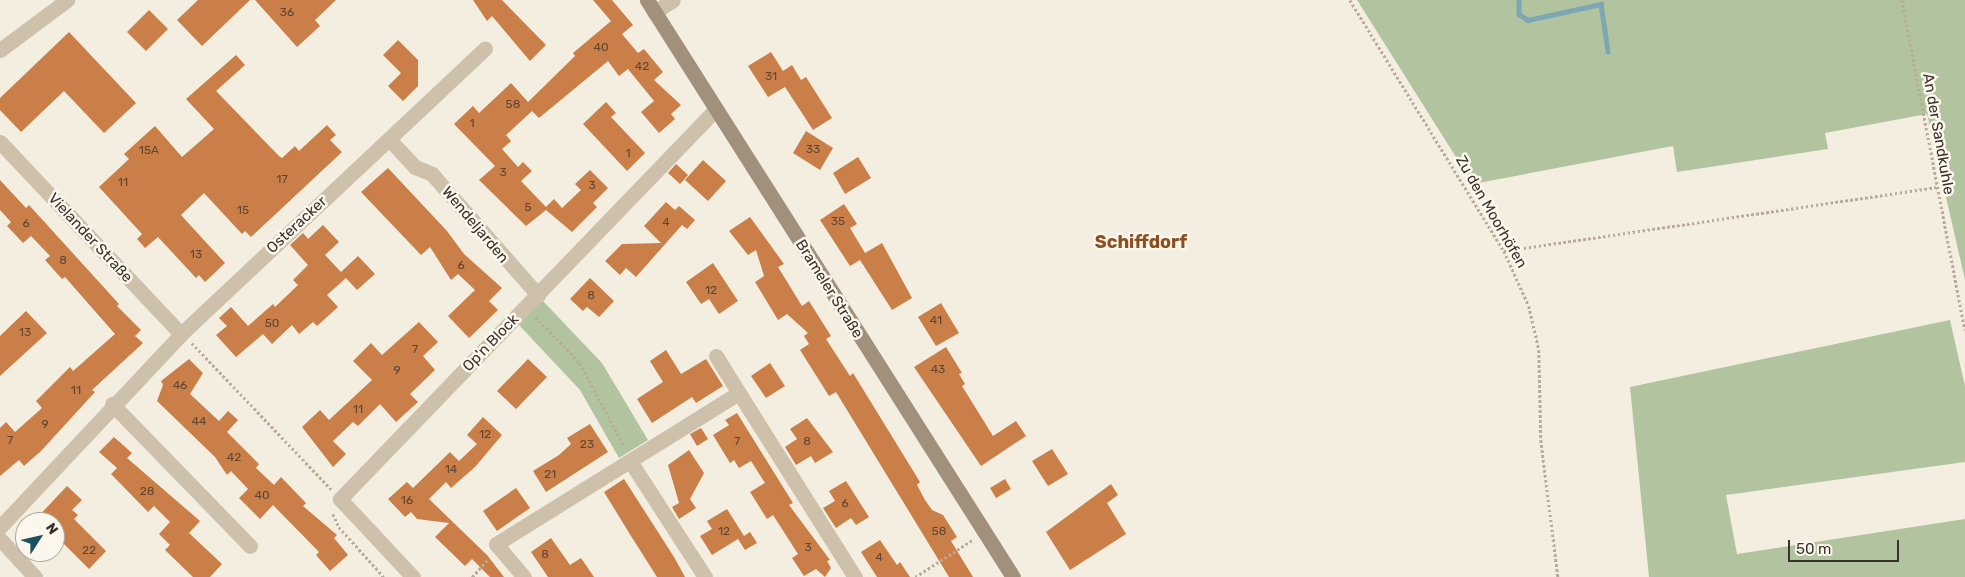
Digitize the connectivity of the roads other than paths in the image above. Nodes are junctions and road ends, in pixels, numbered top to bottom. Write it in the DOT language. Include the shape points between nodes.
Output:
graph roads {
  1 [pos="67,0"];
  2 [pos="673,0"];
  3 [pos="650,6"];
  4 [pos="485,49"];
  5 [pos="0,50"];
  6 [pos="715,110"];
  7 [pos="389,139"];
  8 [pos="0,142"];
  9 [pos="538,295"];
  10 [pos="181,334"];
  11 [pos="716,356"];
  12 [pos="739,393"];
  13 [pos="112,404"];
  14 [pos="630,461"];
  15 [pos="0,528"];
  16 [pos="0,539"];
  17 [pos="250,546"];
  18 [pos="36,577"];
  19 [pos="413,577"];
  20 [pos="524,577"];
  21 [pos="704,577"];
  22 [pos="855,577"];
  23 [pos="1013,577"];
  1 -- 5 [label="street"];
  2 -- 3 [label="street"];
  3 -- 6 [label="street, Brameler Straße"];
  4 -- 7 [label="street, Osteracker"];
  6 -- 9 [label="street, Op'n Block"];
  6 -- 23 [label="street, Brameler Straße"];
  7 -- 9 [label="street, Wendeljarden" via="415,167 432,174"];
  7 -- 10 [label="street, Osteracker"];
  8 -- 10 [label="street, Vielander Straße"];
  9 -- 19 [label="street, Op'n Block" via="340,499"];
  10 -- 13 [label="street, Osteracker"];
  11 -- 12 [label="street"];
  12 -- 14 [label="street"];
  12 -- 22 [label="street"];
  13 -- 15 [label="street, Osteracker" via="85,438"];
  13 -- 17 [label="street"];
  14 -- 20 [label="street" via="496,544"];
  14 -- 21 [label="street"];
  16 -- 18 [label="street"];
}
